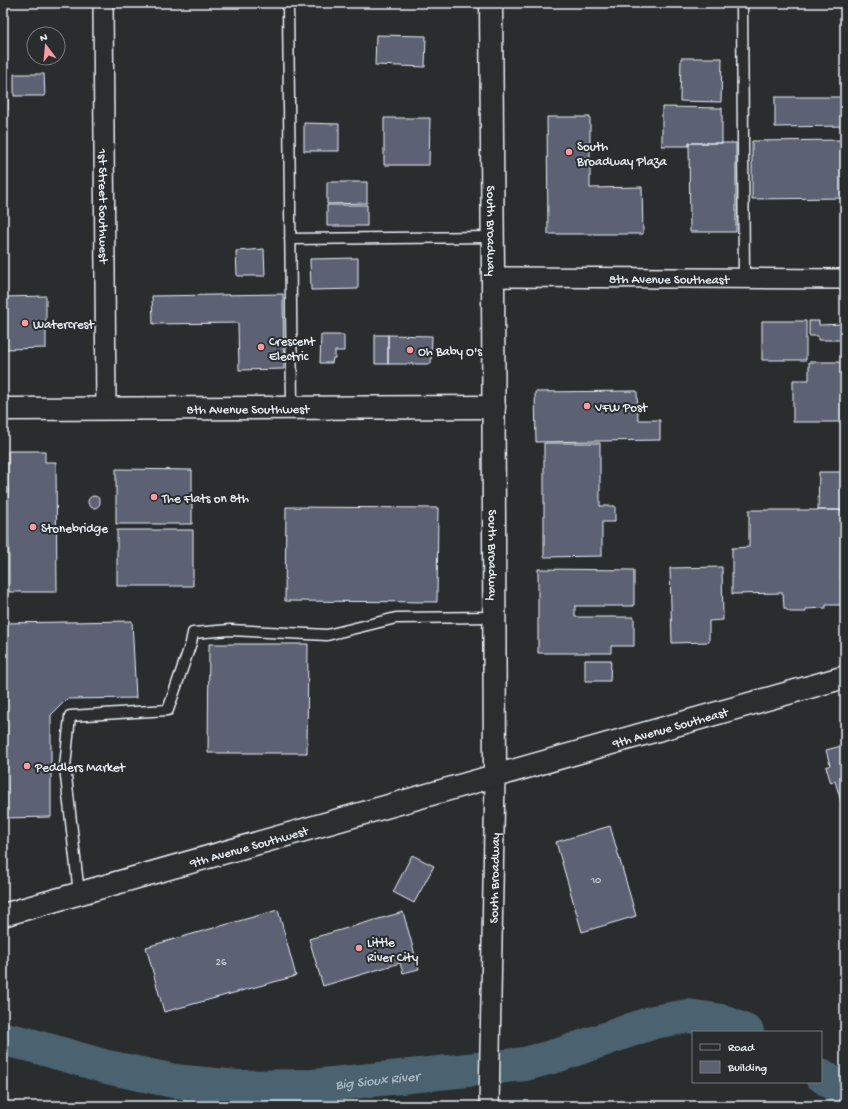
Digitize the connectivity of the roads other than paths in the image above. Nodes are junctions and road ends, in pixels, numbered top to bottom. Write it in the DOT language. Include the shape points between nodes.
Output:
graph roads {
  1 [pos="103,3"];
  2 [pos="288,3"];
  3 [pos="491,3"];
  4 [pos="742,3"];
  5 [pos="493,237"];
  6 [pos="290,239"];
  7 [pos="493,277"];
  8 [pos="744,278"];
  9 [pos="845,279"];
  10 [pos="494,406"];
  11 [pos="292,408"];
  12 [pos="3,409"];
  13 [pos="106,409"];
  14 [pos="494,617"];
  15 [pos="845,677"];
  16 [pos="495,776"];
  17 [pos="79,894"];
  18 [pos="3,916"];
  19 [pos="489,1106"];
  1 -- 13 [label="street, 1st Street Southwest"];
  2 -- 6 [label="lane"];
  3 -- 5 [label="street, South Broadway"];
  4 -- 8 [label="lane"];
  5 -- 6 [label="lane"];
  5 -- 7 [label="street, South Broadway"];
  6 -- 11 [label="lane"];
  7 -- 8 [label="street, 8th Avenue Southeast"];
  7 -- 10 [label="street, South Broadway"];
  8 -- 9 [label="street, 8th Avenue Southeast"];
  10 -- 11 [label="street, 8th Avenue Southwest"];
  10 -- 14 [label="street, South Broadway"];
  11 -- 13 [label="street, 8th Avenue Southwest"];
  12 -- 13 [label="street, 8th Avenue Southwest"];
  14 -- 16 [label="street, South Broadway"];
  14 -- 17 [label="lane" via="396,618 327,635 230,630 192,633 191,643 168,710 70,716 65,767"];
  15 -- 16 [label="street, 9th Avenue Southeast"];
  16 -- 17 [label="street, 9th Avenue Southwest"];
  16 -- 19 [label="street, South Broadway"];
  17 -- 18 [label="street, 9th Avenue Southwest"];
}
